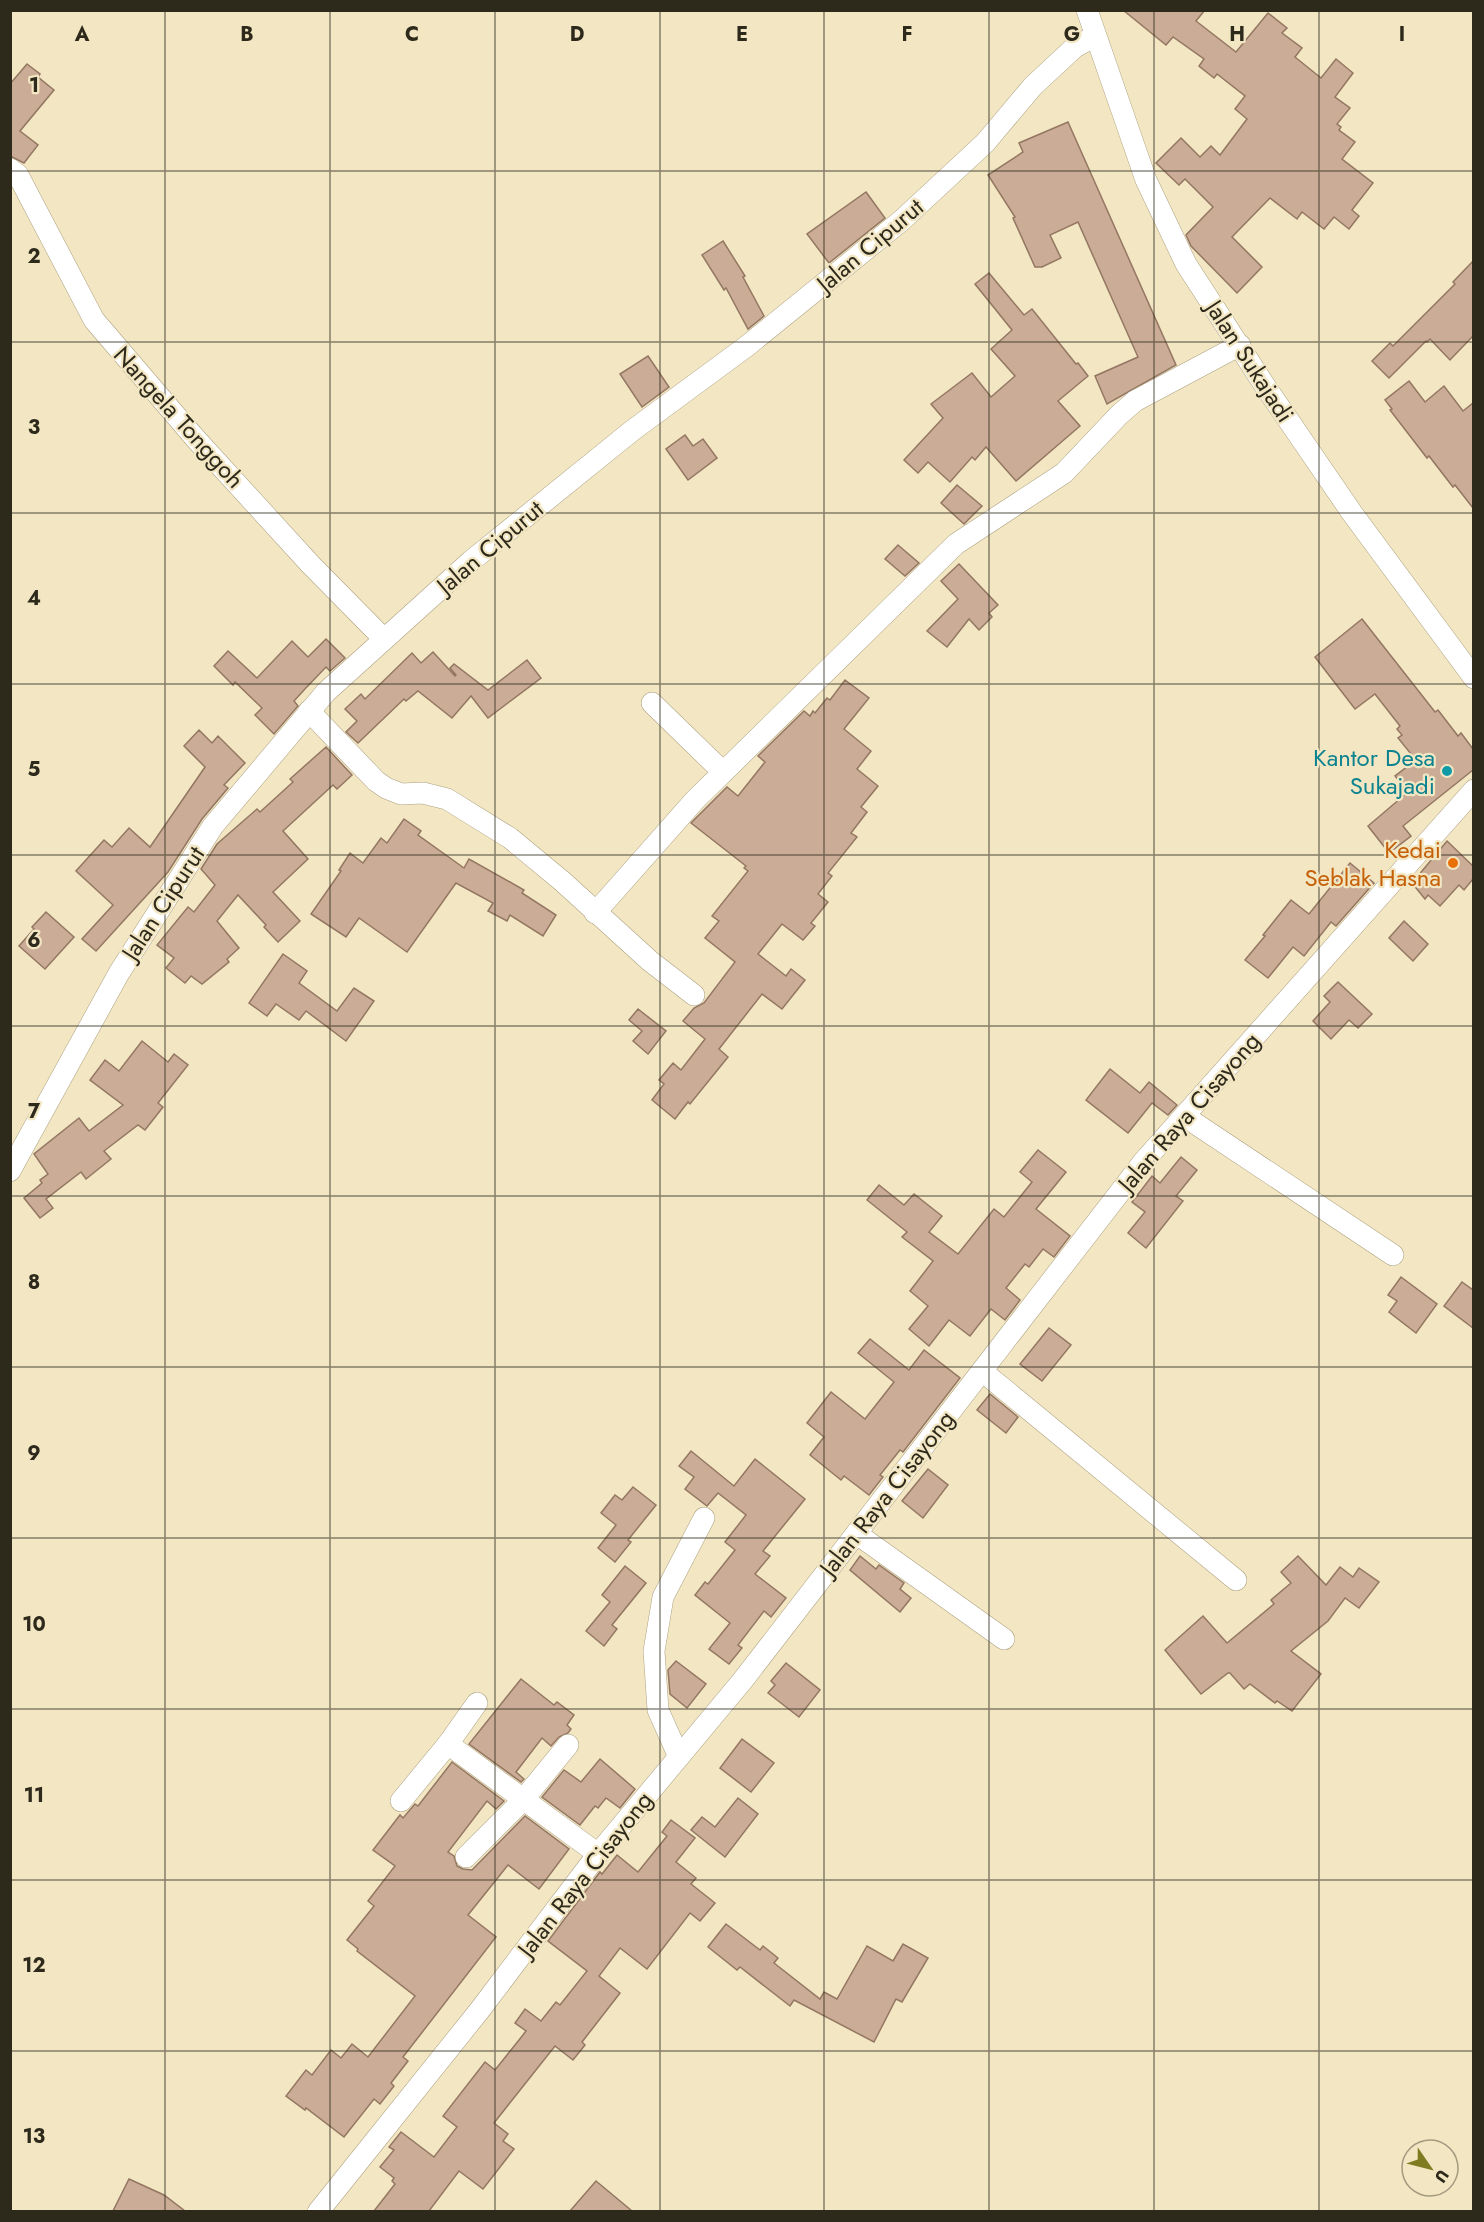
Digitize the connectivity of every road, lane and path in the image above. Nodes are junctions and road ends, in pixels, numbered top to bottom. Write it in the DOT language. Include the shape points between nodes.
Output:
graph roads {
  1 [pos="1087,10"];
  2 [pos="1095,36"];
  3 [pos="10,169"];
  4 [pos="1240,345"];
  5 [pos="384,639"];
  6 [pos="1473,678"];
  7 [pos="652,704"];
  8 [pos="309,711"];
  9 [pos="723,772"];
  10 [pos="1472,795"];
  11 [pos="595,913"];
  12 [pos="694,995"];
  13 [pos="1184,1116"];
  14 [pos="10,1172"];
  15 [pos="1393,1255"];
  16 [pos="982,1371"];
  17 [pos="704,1518"];
  18 [pos="857,1534"];
  19 [pos="1236,1580"];
  20 [pos="1004,1639"];
  21 [pos="477,1703"];
  22 [pos="448,1744"];
  23 [pos="568,1745"];
  24 [pos="679,1757"];
  25 [pos="523,1800"];
  26 [pos="401,1801"];
  27 [pos="598,1854"];
  28 [pos="466,1857"];
  29 [pos="325,2209"];
  1 -- 2 [label="street, Jalan Sukajadi"];
  2 -- 4 [label="street, Jalan Sukajadi" via="1146,180 1186,264"];
  2 -- 5 [label="street, Jalan Cipurut" via="1076,47 1033,86 985,143 901,221 747,346 633,430 471,561"];
  3 -- 5 [label="street, Nangela Tonggoh" via="18,175 94,320 195,438"];
  4 -- 6 [label="street, Jalan Sukajadi" via="1352,513"];
  4 -- 9 [label="street" via="1136,400 1064,473 956,544"];
  5 -- 8 [label="street, Jalan Cipurut"];
  7 -- 9 [label="street"];
  8 -- 11 [label="street" via="376,781 401,794 423,793 447,799 510,838"];
  8 -- 14 [label="street, Jalan Cipurut" via="213,826 154,916"];
  9 -- 11 [label="street"];
  10 -- 13 [label="street, Jalan Raya Cisayong"];
  11 -- 12 [label="street"];
  13 -- 15 [label="street"];
  13 -- 16 [label="street, Jalan Raya Cisayong" via="1144,1161"];
  16 -- 18 [label="street, Jalan Raya Cisayong"];
  16 -- 19 [label="street"];
  17 -- 24 [label="street" via="663,1598 654,1651 658,1710"];
  18 -- 20 [label="street"];
  18 -- 24 [label="street, Jalan Raya Cisayong"];
  21 -- 22 [label="street"];
  22 -- 25 [label="street"];
  22 -- 26 [label="street"];
  23 -- 25 [label="street"];
  24 -- 27 [label="street, Jalan Raya Cisayong"];
  25 -- 27 [label="street"];
  25 -- 28 [label="street"];
  27 -- 29 [label="street, Jalan Raya Cisayong"];
}
